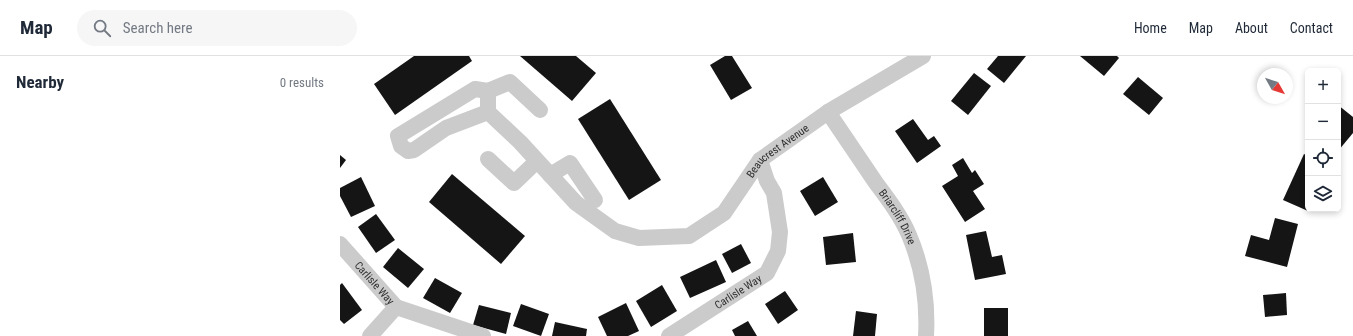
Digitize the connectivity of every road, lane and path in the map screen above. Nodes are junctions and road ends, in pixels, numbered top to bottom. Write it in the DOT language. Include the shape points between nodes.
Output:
graph roads {
  1 [pos="923,56"];
  2 [pos="488,91"];
  3 [pos="540,110"];
  4 [pos="488,112"];
  5 [pos="828,112"];
  6 [pos="488,159"];
  7 [pos="760,160"];
  8 [pos="537,161"];
  9 [pos="550,175"];
  10 [pos="595,200"];
  11 [pos="340,244"];
  12 [pos="396,306"];
  13 [pos="370,336"];
  14 [pos="483,336"];
  15 [pos="669,336"];
  16 [pos="926,336"];
  1 -- 5 [label="street, Beaucrest Avenue"];
  2 -- 3 [label="street" via="510,82"];
  2 -- 4 [label="street"];
  2 -- 4 [label="street" via="475,89 398,136 401,146 408,151 414,150 446,128"];
  4 -- 8 [label="street, Beaucrest Avenue"];
  5 -- 7 [label="street, Beaucrest Avenue"];
  5 -- 16 [label="street, Briarcliff Drive" via="894,208 908,233 923,280 927,315"];
  6 -- 8 [label="street" via="514,183"];
  7 -- 9 [label="street, Beaucrest Avenue" via="724,213 689,236 639,238 615,231 576,204"];
  7 -- 15 [label="street, Carlisle Way" via="774,193 780,232 778,252 770,268 767,273"];
  8 -- 9 [label="street, Beaucrest Avenue"];
  9 -- 10 [label="street" via="570,164"];
  11 -- 12 [label="street, Carlisle Way"];
  12 -- 13 [label="street"];
  12 -- 14 [label="street, Carlisle Way"];
}
